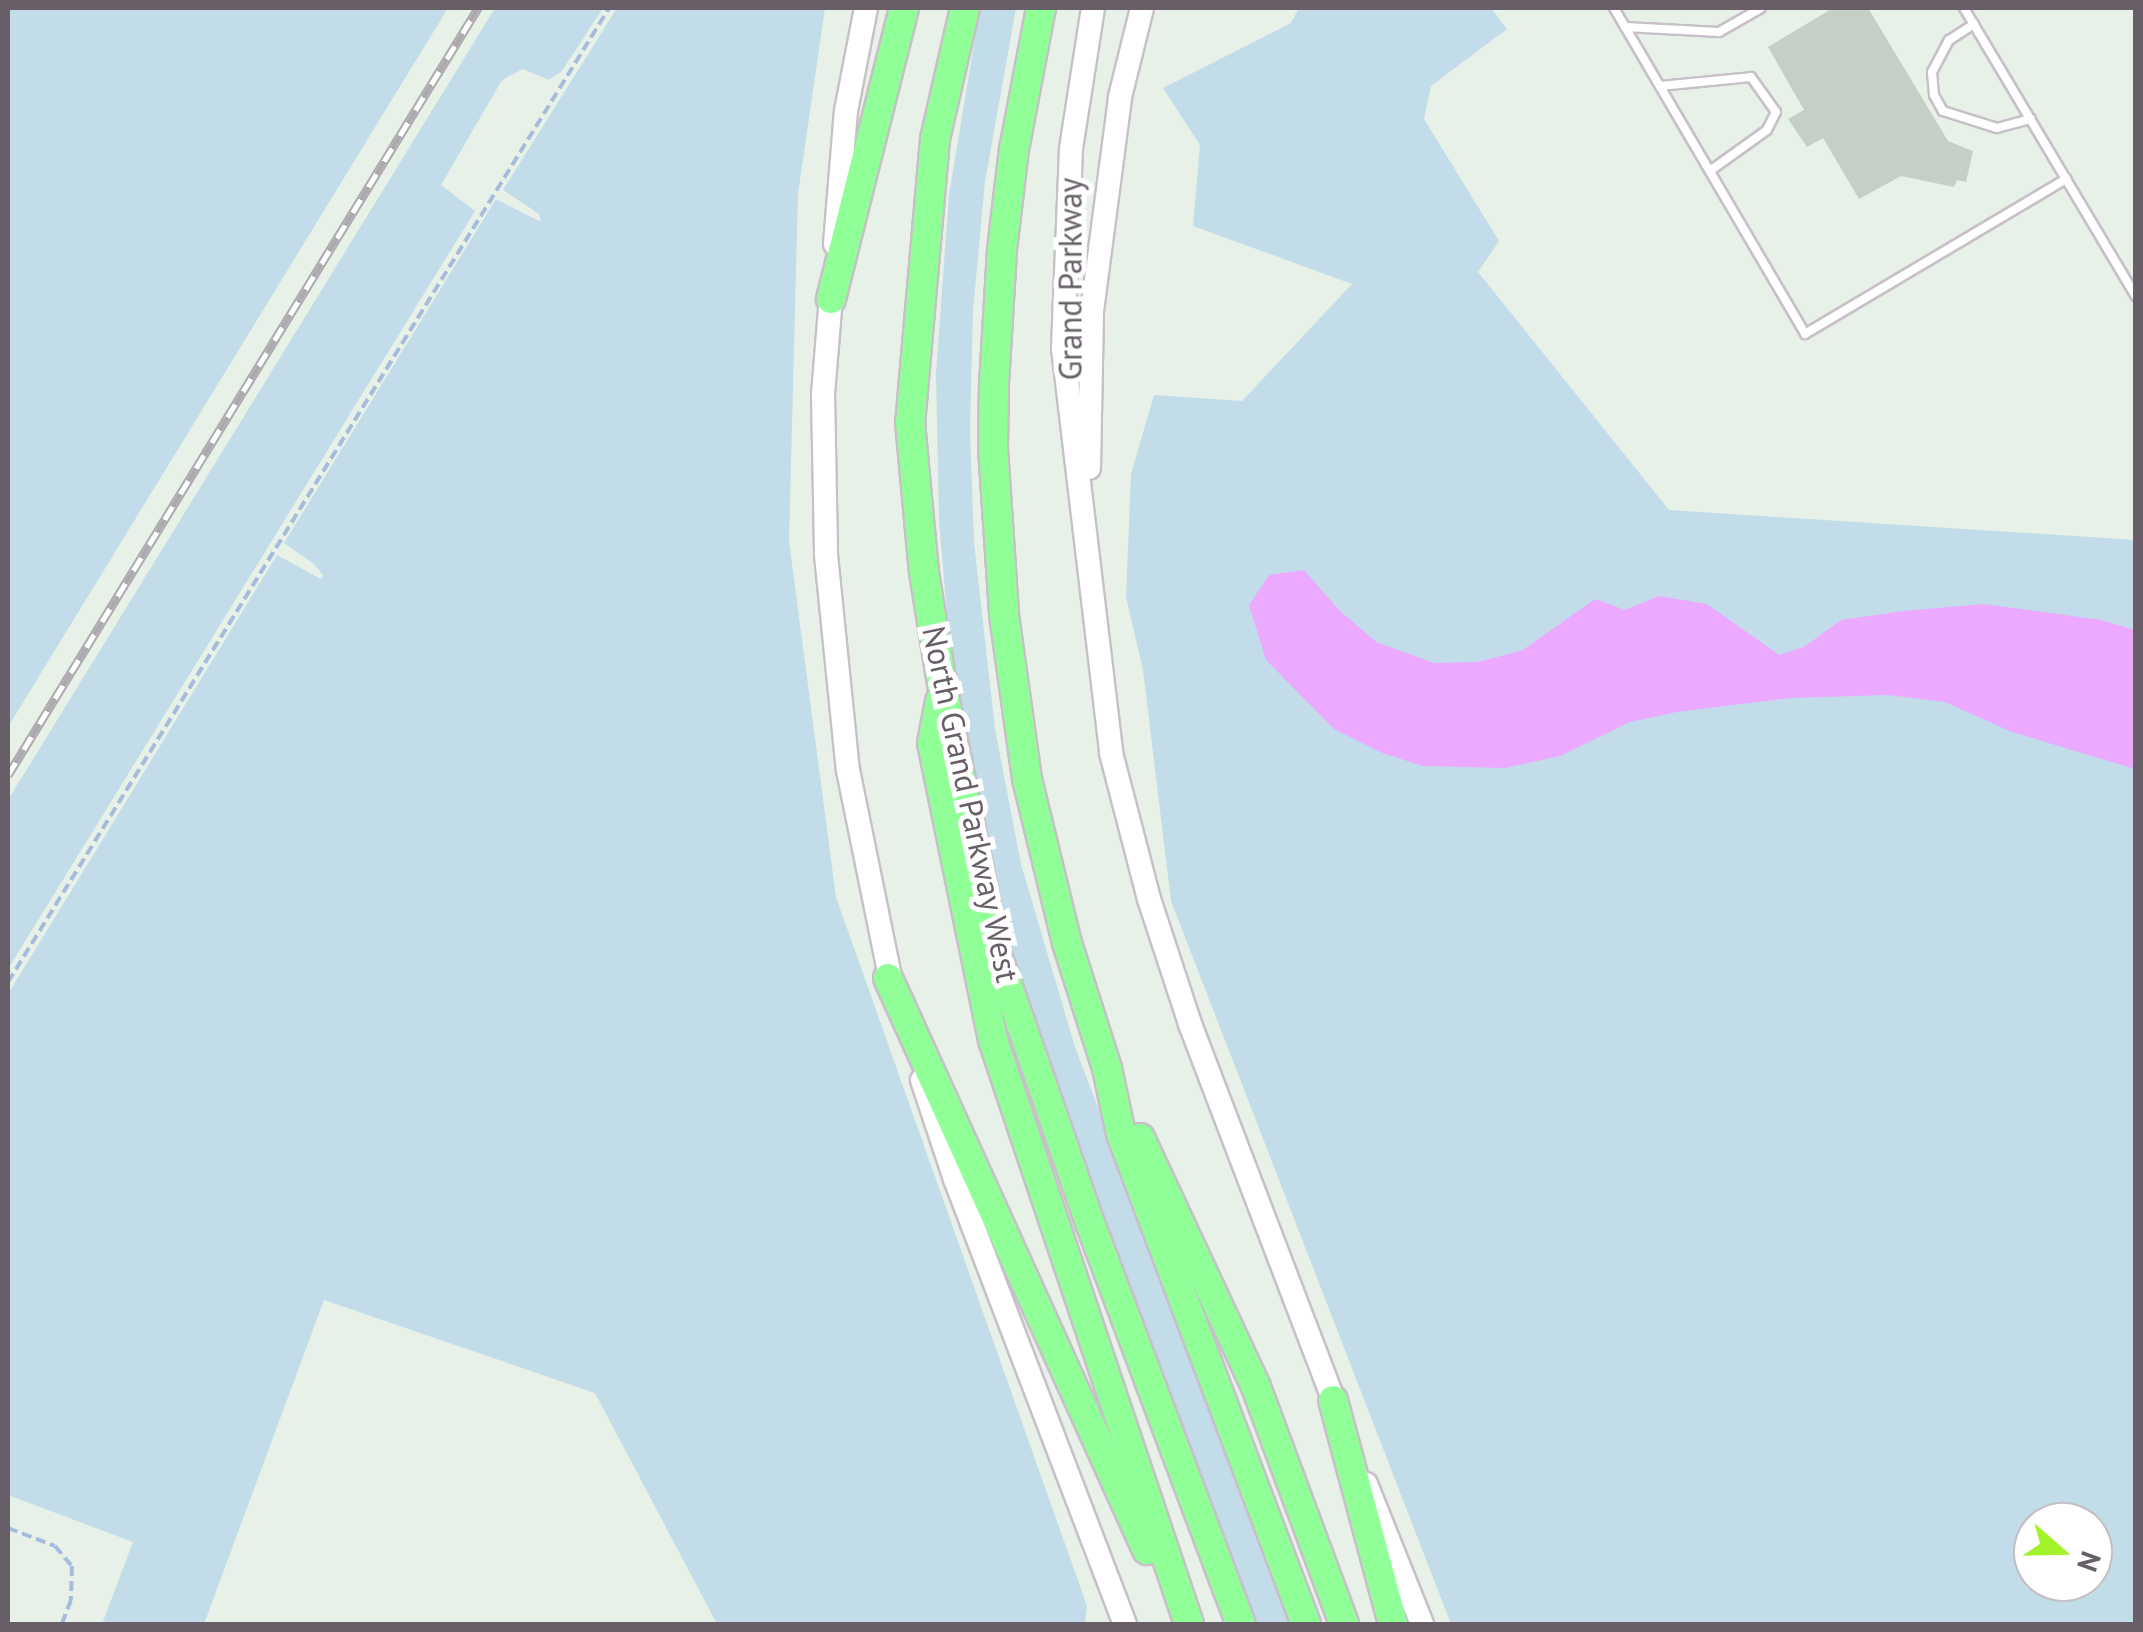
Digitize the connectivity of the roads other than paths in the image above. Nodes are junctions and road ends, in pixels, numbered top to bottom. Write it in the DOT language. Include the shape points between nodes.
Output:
graph roads {
  1 [pos="866,8"];
  2 [pos="904,8"];
  3 [pos="965,8"];
  4 [pos="1041,8"];
  5 [pos="1093,8"];
  6 [pos="1142,8"];
  7 [pos="1614,8"];
  8 [pos="1761,8"];
  9 [pos="1964,8"];
  10 [pos="1974,24"];
  11 [pos="1625,27"];
  12 [pos="1660,86"];
  13 [pos="2031,119"];
  14 [pos="1710,171"];
  15 [pos="2066,180"];
  16 [pos="2136,298"];
  17 [pos="831,299"];
  18 [pos="1088,552"];
  19 [pos="942,690"];
  20 [pos="888,978"];
  21 [pos="1107,1068"];
  22 [pos="1333,1400"];
  23 [pos="1125,1624"];
  24 [pos="1188,1624"];
  25 [pos="1242,1624"];
  26 [pos="1306,1624"];
  27 [pos="1344,1624"];
  28 [pos="1393,1624"];
  29 [pos="1422,1624"];
  1 -- 17 [label="main road" via="846,112"];
  2 -- 17 [label="highway"];
  3 -- 19 [label="highway, North Grand Parkway West" via="935,139 910,422"];
  4 -- 21 [label="highway, North Grand Parkway West" via="1002,250 994,467 1004,615 1027,778 1067,943"];
  5 -- 18 [label="main road, Grand Parkway" via="1071,149 1063,348"];
  6 -- 18 [label="main road" via="1120,97 1092,311"];
  7 -- 11 [label="lane"];
  8 -- 11 [label="lane" via="1719,32"];
  9 -- 10 [label="lane"];
  10 -- 13 [label="lane"];
  10 -- 13 [label="lane" via="1939,52 1932,72 1942,111 1996,128"];
  11 -- 12 [label="lane"];
  12 -- 14 [label="lane"];
  12 -- 14 [label="lane" via="1751,77 1776,112 1767,130"];
  13 -- 15 [label="lane"];
  14 -- 15 [label="lane" via="1804,334"];
  15 -- 16 [label="lane"];
  17 -- 20 [label="main road" via="823,394 826,555 848,770"];
  18 -- 22 [label="main road" via="1111,753 1149,899"];
  19 -- 24 [label="highway" via="932,743 992,1040"];
  19 -- 25 [label="highway, North Grand Parkway West" via="994,946"];
  20 -- 23 [label="main road" via="955,1178"];
  20 -- 24 [label="highway" via="1154,1565"];
  21 -- 26 [label="highway, North Grand Parkway West" via="1120,1134"];
  21 -- 27 [label="highway" via="1256,1387"];
  22 -- 28 [label="highway"];
  22 -- 29 [label="main road"];
}
